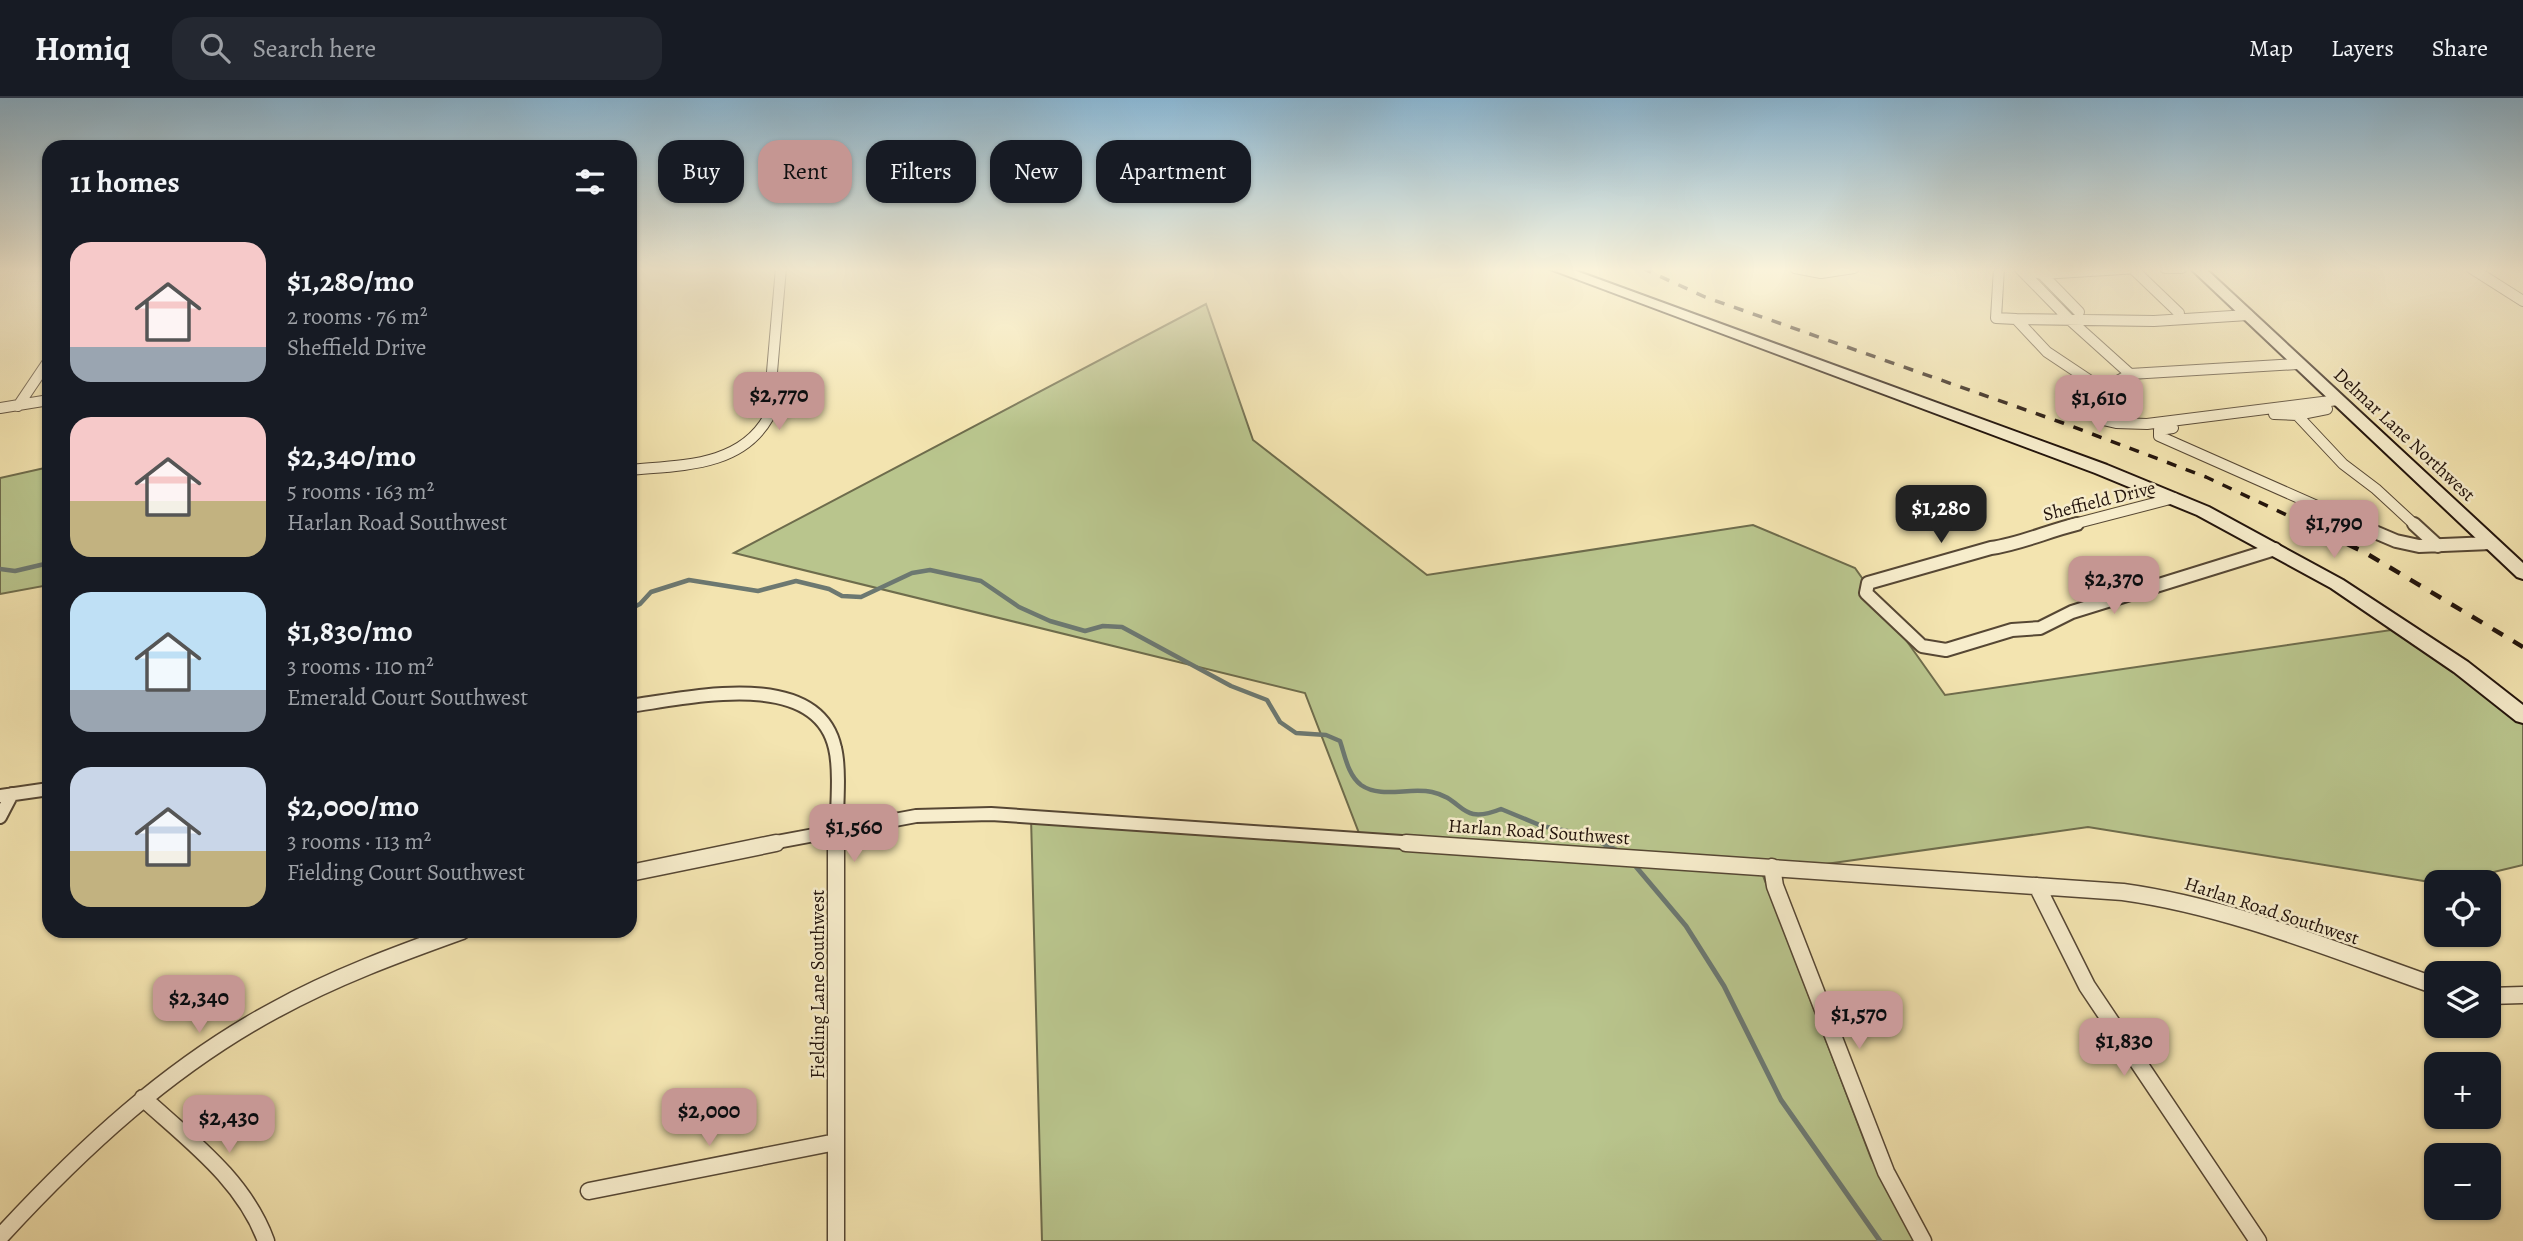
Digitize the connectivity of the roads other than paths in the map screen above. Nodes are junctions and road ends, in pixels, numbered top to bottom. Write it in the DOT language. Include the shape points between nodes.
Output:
graph roads {
  1 [pos="776,321"];
  2 [pos="1694,321"];
  3 [pos="2018,321"];
  4 [pos="2071,321"];
  5 [pos="2254,321"];
  6 [pos="2298,364"];
  7 [pos="42,370"];
  8 [pos="2130,374"];
  9 [pos="2098,386"];
  10 [pos="42,401"];
  11 [pos="2342,403"];
  12 [pos="18,405"];
  13 [pos="0,408"];
  14 [pos="2297,415"];
  15 [pos="637,469"];
  16 [pos="2174,498"];
  17 [pos="2491,543"];
  18 [pos="2438,547"];
  19 [pos="2275,549"];
  20 [pos="2523,573"];
  21 [pos="637,705"];
  22 [pos="2523,716"];
  23 [pos="42,790"];
  24 [pos="6,795"];
  25 [pos="0,817"];
  26 [pos="836,830"];
  27 [pos="1772,867"];
  28 [pos="637,872"];
  29 [pos="2037,886"];
  30 [pos="443,938"];
  31 [pos="2424,982"];
  32 [pos="2523,995"];
  33 [pos="2501,996"];
  34 [pos="143,1098"];
  35 [pos="836,1142"];
  36 [pos="589,1191"];
  37 [pos="0,1237"];
  38 [pos="267,1241"];
  39 [pos="836,1241"];
  40 [pos="1923,1241"];
  41 [pos="2259,1241"];
  1 -- 15 [label="street" via="768,418 749,444 724,456"];
  2 -- 16 [label="main road"];
  3 -- 9 [label="street" via="2047,352"];
  4 -- 8 [label="street"];
  5 -- 6 [label="main road, Delmar Lane Northwest"];
  6 -- 8 [label="street"];
  6 -- 11 [label="main road, Delmar Lane Northwest"];
  7 -- 12 [label="street"];
  8 -- 9 [label="street"];
  9 -- 11 [label="street" via="2090,412 2103,420 2134,425"];
  10 -- 12 [label="street"];
  11 -- 14 [label="street"];
  11 -- 17 [label="main road, Delmar Lane Northwest"];
  12 -- 13 [label="street"];
  14 -- 18 [label="street" via="2343,464"];
  14 -- 18 [label="street" via="2236,418 2159,430 2159,436 2396,541"];
  16 -- 19 [label="main road"];
  16 -- 19 [label="street, Sheffield Drive" via="1868,583 1866,593 1922,646 1946,650 2012,630 2040,628 2072,612"];
  17 -- 18 [label="street"];
  17 -- 20 [label="main road, Delmar Lane Northwest"];
  19 -- 22 [label="main road" via="2412,633"];
  21 -- 26 [label="street, Fielding Lane Southwest" via="757,694 802,704 828,727 836,750"];
  23 -- 24 [label="street"];
  24 -- 25 [label="street"];
  26 -- 27 [label="street, Harlan Road Southwest" via="916,816 991,814"];
  26 -- 28 [label="street, Harlan Road Southwest"];
  26 -- 35 [label="street, Fielding Lane Southwest"];
  27 -- 29 [label="street, Harlan Road Southwest"];
  27 -- 40 [label="street" via="1775,886 1886,1172"];
  29 -- 31 [label="street, Harlan Road Southwest" via="2160,897 2229,914"];
  29 -- 41 [label="street" via="2087,986"];
  30 -- 34 [label="street" via="317,988 204,1053"];
  32 -- 33 [label="street"];
  34 -- 37 [label="street" via="86,1147"];
  34 -- 38 [label="street" via="245,1196"];
  35 -- 36 [label="street"];
  35 -- 39 [label="street, Fielding Lane Southwest"];
}
